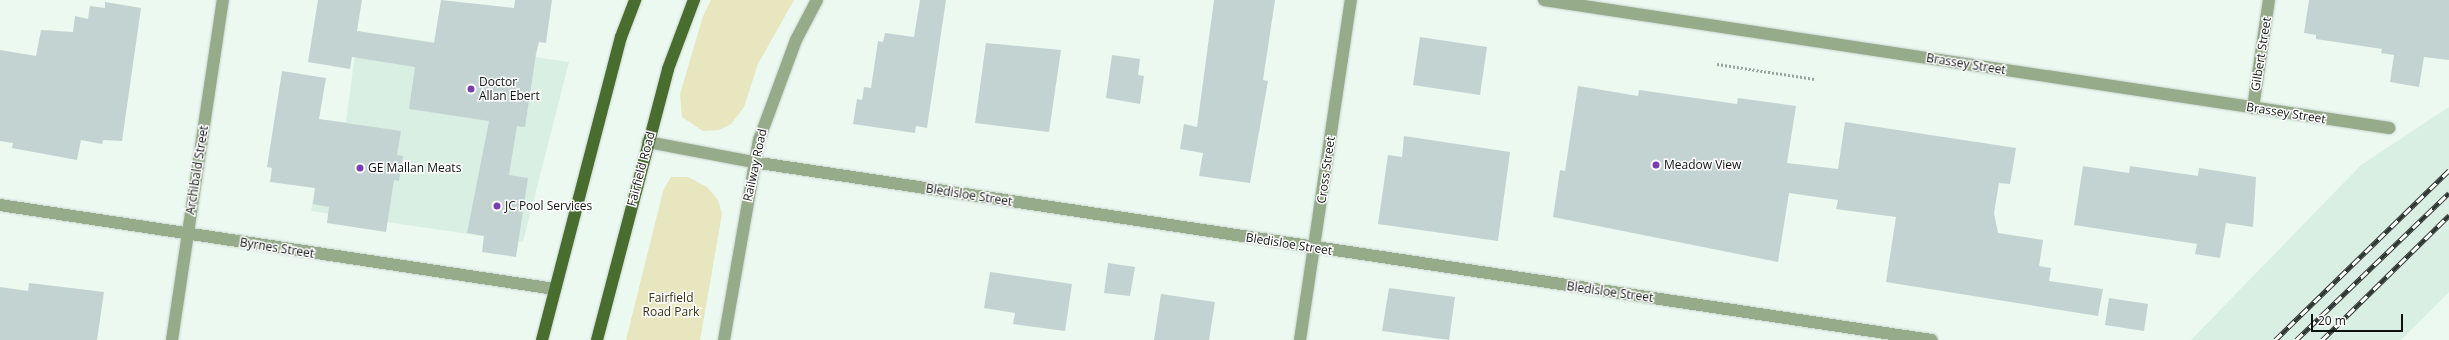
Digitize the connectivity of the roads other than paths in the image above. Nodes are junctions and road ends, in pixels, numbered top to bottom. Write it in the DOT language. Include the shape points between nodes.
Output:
graph roads {
  1 [pos="223,0"];
  2 [pos="635,0"];
  3 [pos="694,0"];
  4 [pos="817,0"];
  5 [pos="1351,0"];
  6 [pos="1544,0"];
  7 [pos="2269,0"];
  8 [pos="2252,108"];
  9 [pos="2389,128"];
  10 [pos="648,142"];
  11 [pos="754,162"];
  12 [pos="0,205"];
  13 [pos="188,234"];
  14 [pos="1314,248"];
  15 [pos="555,289"];
  16 [pos="172,340"];
  17 [pos="542,340"];
  18 [pos="597,340"];
  19 [pos="724,340"];
  20 [pos="1300,340"];
  21 [pos="1932,340"];
  1 -- 13 [label="street, Archibald Street"];
  2 -- 15 [label="main road" via="620,38"];
  3 -- 10 [label="main road, Fairfield Road" via="668,69"];
  4 -- 11 [label="street, Railway Road" via="796,40 770,102"];
  5 -- 14 [label="street, Cross Street"];
  6 -- 8 [label="street, Brassey Street"];
  7 -- 8 [label="street, Gilbert Street"];
  8 -- 9 [label="street, Brassey Street"];
  10 -- 11 [label="street, Bledisloe Street"];
  10 -- 18 [label="main road, Fairfield Road"];
  11 -- 14 [label="street, Bledisloe Street"];
  11 -- 19 [label="street, Railway Road"];
  12 -- 13 [label="street, Byrnes Street"];
  13 -- 15 [label="street, Byrnes Street"];
  13 -- 16 [label="street, Archibald Street"];
  14 -- 20 [label="street, Cross Street"];
  14 -- 21 [label="street, Bledisloe Street"];
  15 -- 17 [label="main road"];
}
